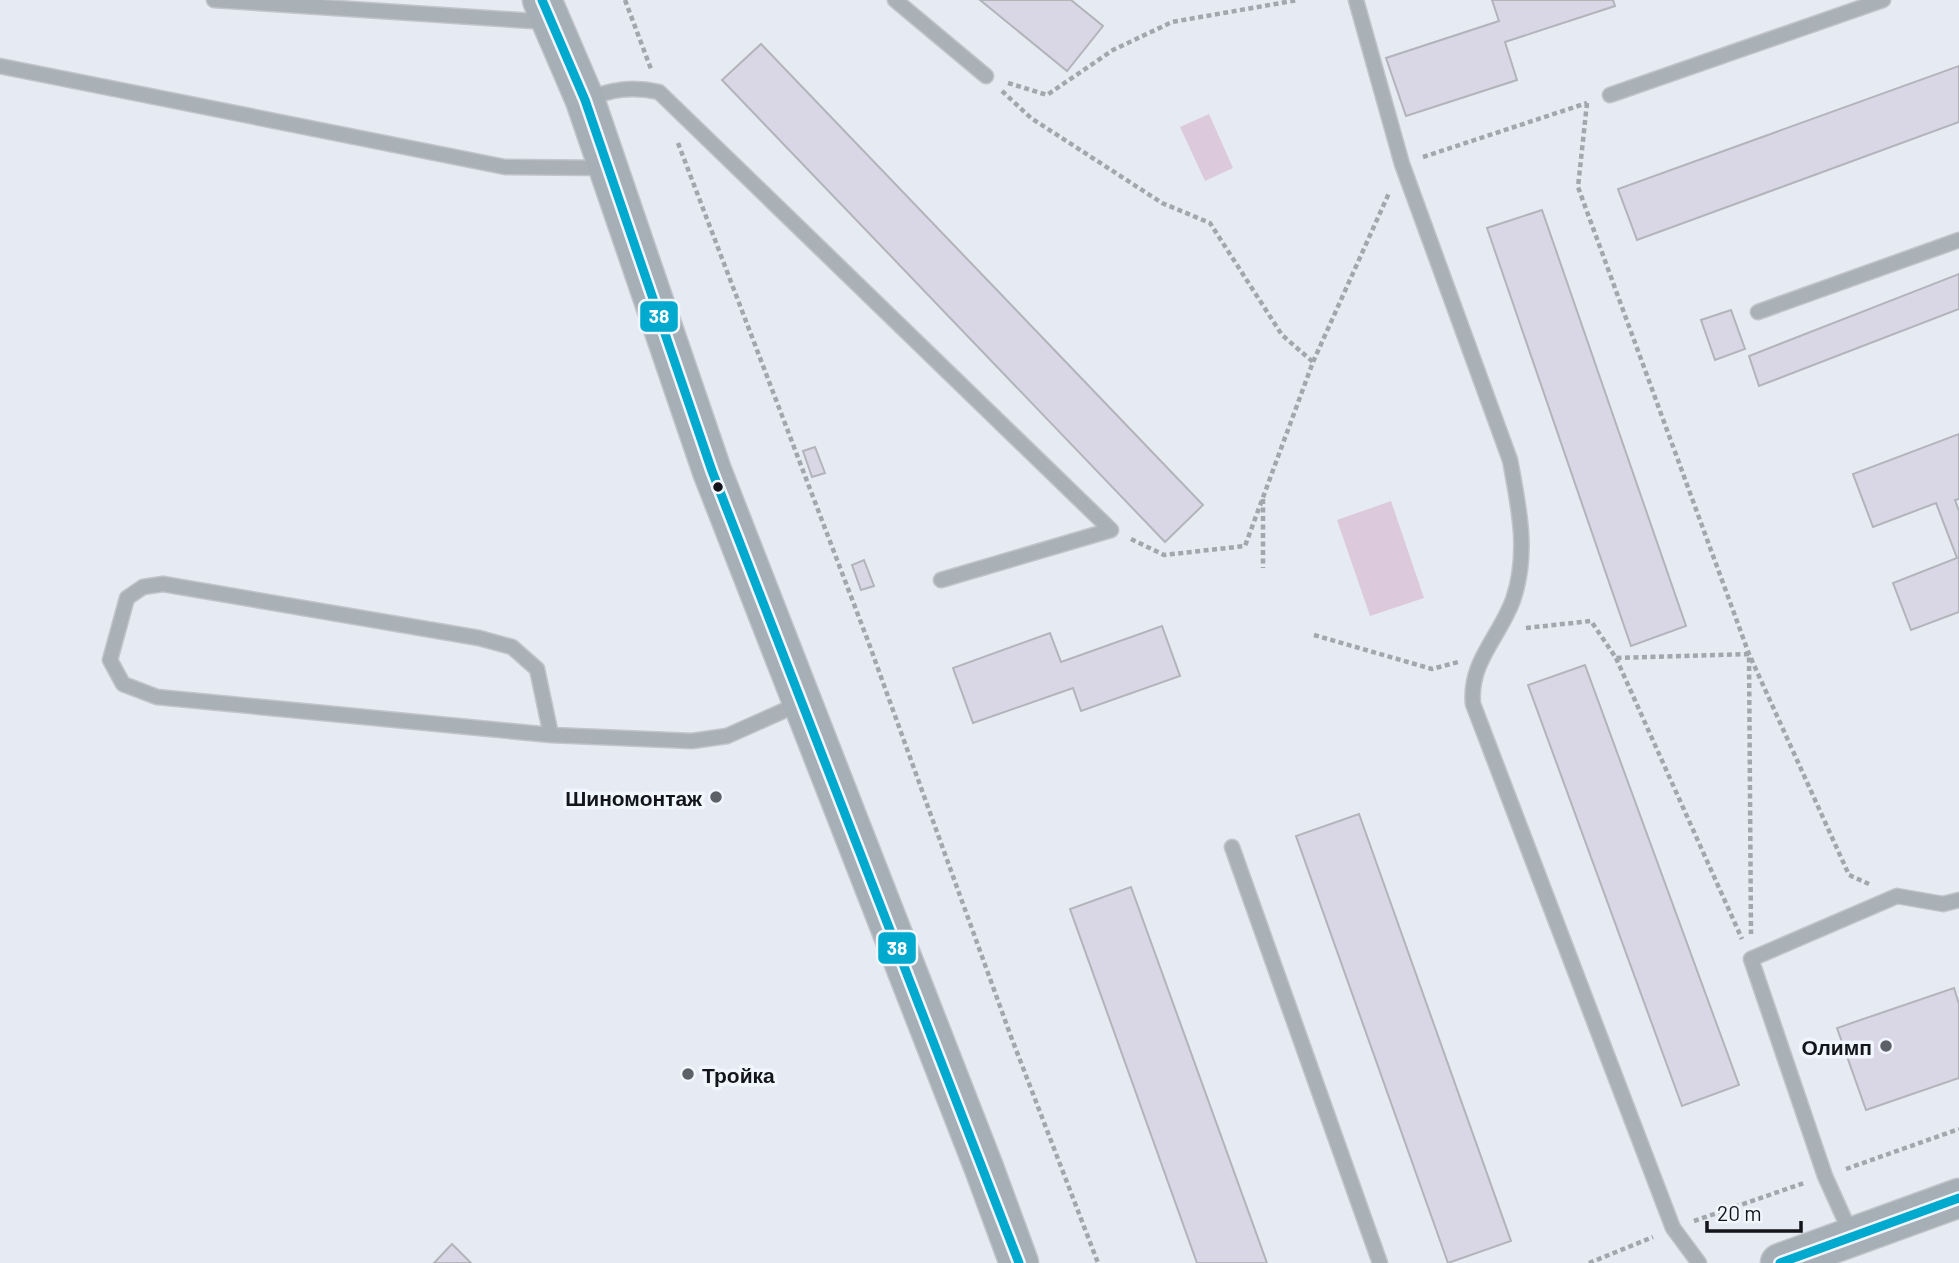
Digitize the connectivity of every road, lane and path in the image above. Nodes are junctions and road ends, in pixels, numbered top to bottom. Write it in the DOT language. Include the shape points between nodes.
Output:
graph roads {
  1 [pos="214,0"];
  2 [pos="625,0"];
  3 [pos="895,0"];
  4 [pos="1298,0"];
  5 [pos="1356,0"];
  6 [pos="1883,0"];
  7 [pos="546,11"];
  8 [pos="0,66"];
  9 [pos="986,76"];
  10 [pos="659,92"];
  11 [pos="1610,96"];
  12 [pos="585,100"];
  13 [pos="1587,103"];
  14 [pos="678,142"];
  15 [pos="1402,164"];
  16 [pos="608,169"];
  17 [pos="1959,240"];
  18 [pos="1758,312"];
  19 [pos="1313,362"];
  20 [pos="1263,496"];
  21 [pos="1111,530"];
  22 [pos="1263,568"];
  23 [pos="941,580"];
  24 [pos="1499,630"];
  25 [pos="1314,635"];
  26 [pos="1486,653"];
  27 [pos="1749,654"];
  28 [pos="1616,658"];
  29 [pos="802,703"];
  30 [pos="551,735"];
  31 [pos="1232,847"];
  32 [pos="1897,896"];
  33 [pos="1959,900"];
  34 [pos="1751,959"];
  35 [pos="1959,1129"];
  36 [pos="1825,1176"];
  37 [pos="1959,1198"];
  38 [pos="1674,1228"];
  39 [pos="1852,1237"];
  40 [pos="1018,1263"];
  41 [pos="1098,1263"];
  42 [pos="1380,1263"];
  43 [pos="1589,1263"];
  44 [pos="1699,1263"];
  45 [pos="1780,1263"];
  1 -- 7 [label="lane"];
  2 -- 10 [label="path"];
  3 -- 9 [label="lane"];
  4 -- 9 [label="path" via="1172,22 1113,50 1048,95"];
  5 -- 15 [label="lane"];
  6 -- 11 [label="lane"];
  7 -- 12 [label="main road"];
  8 -- 16 [label="lane" via="505,167"];
  9 -- 19 [label="path" via="1031,118 1082,153 1162,203 1210,223 1282,335"];
  10 -- 12 [label="lane" via="624,89"];
  10 -- 21 [label="lane"];
  11 -- 13 [label="path"];
  12 -- 16 [label="main road"];
  13 -- 15 [label="path"];
  13 -- 27 [label="path" via="1578,187"];
  14 -- 41 [label="path"];
  15 -- 19 [label="path"];
  15 -- 24 [label="lane" via="1510,460 1523,543 1513,600"];
  16 -- 29 [label="main road" via="712,471"];
  17 -- 18 [label="lane"];
  19 -- 20 [label="path"];
  20 -- 21 [label="path" via="1244,546 1164,555"];
  20 -- 22 [label="path"];
  21 -- 23 [label="lane"];
  24 -- 26 [label="lane"];
  24 -- 28 [label="path" via="1591,621"];
  25 -- 26 [label="path" via="1432,669"];
  26 -- 38 [label="lane" via="1471,686 1473,704"];
  27 -- 28 [label="path"];
  27 -- 32 [label="path" via="1849,875"];
  27 -- 34 [label="path"];
  28 -- 34 [label="path"];
  29 -- 30 [label="lane" via="727,736 692,741"];
  29 -- 40 [label="main road"];
  30 -- 30 [label="lane" via="157,697 123,684 110,660 127,598 143,587 163,584 512,647 537,669"];
  31 -- 42 [label="lane"];
  32 -- 33 [label="lane" via="1943,904"];
  32 -- 34 [label="lane"];
  34 -- 36 [label="lane"];
  35 -- 36 [label="path"];
  36 -- 38 [label="path"];
  36 -- 39 [label="lane"];
  37 -- 39 [label="main road"];
  38 -- 43 [label="path"];
  38 -- 44 [label="lane"];
  39 -- 45 [label="main road"];
}
